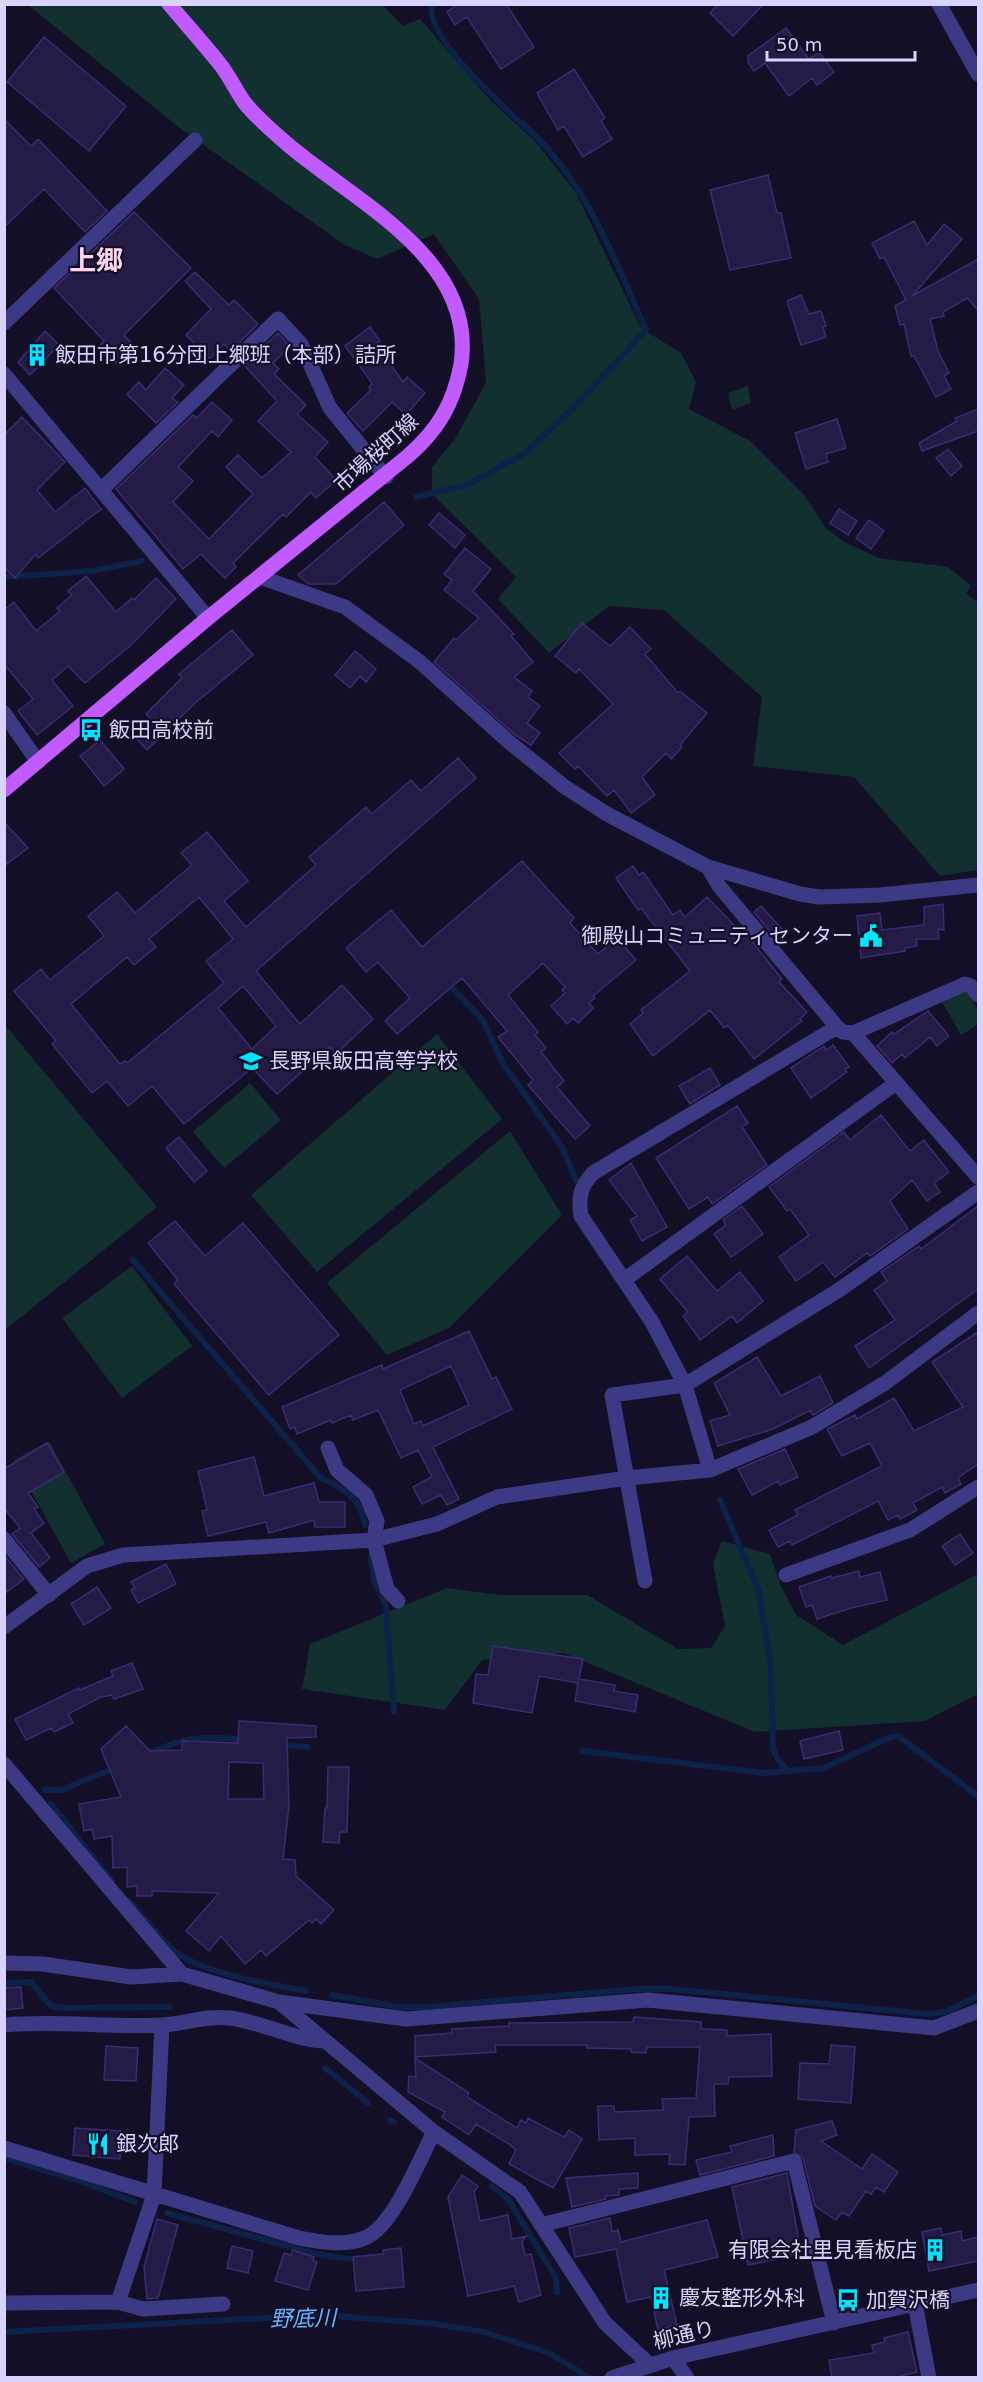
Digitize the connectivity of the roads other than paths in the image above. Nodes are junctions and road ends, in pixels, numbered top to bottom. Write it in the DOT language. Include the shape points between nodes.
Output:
graph roads {
  1 [pos="169,4"];
  2 [pos="939,4"];
  3 [pos="978,74"];
  4 [pos="195,140"];
  5 [pos="4,323"];
  6 [pos="4,374"];
  7 [pos="386,477"];
  8 [pos="102,489"];
  9 [pos="260,577"];
  10 [pos="208,618"];
  11 [pos="4,713"];
  12 [pos="38,762"];
  13 [pos="4,790"];
  14 [pos="708,867"];
  15 [pos="978,885"];
  16 [pos="978,995"];
  17 [pos="837,1027"];
  18 [pos="853,1033"];
  19 [pos="896,1083"];
  20 [pos="978,1177"];
  21 [pos="978,1192"];
  22 [pos="624,1281"];
  23 [pos="978,1313"];
  24 [pos="685,1385"];
  25 [pos="328,1448"];
  26 [pos="710,1470"];
  27 [pos="627,1478"];
  28 [pos="978,1487"];
  29 [pos="4,1539"];
  30 [pos="374,1540"];
  31 [pos="786,1575"];
  32 [pos="645,1581"];
  33 [pos="49,1595"];
  34 [pos="398,1601"];
  35 [pos="4,1627"];
  36 [pos="4,1764"];
  37 [pos="4,1963"];
  38 [pos="182,1974"];
  39 [pos="279,2002"];
  40 [pos="978,2011"];
  41 [pos="4,2025"];
  42 [pos="162,2025"];
  43 [pos="323,2041"];
  44 [pos="434,2132"];
  45 [pos="4,2148"];
  46 [pos="154,2195"];
  47 [pos="541,2225"];
  48 [pos="978,2290"];
  49 [pos="118,2302"];
  50 [pos="4,2303"];
  51 [pos="223,2304"];
  52 [pos="915,2304"];
  53 [pos="834,2324"];
  54 [pos="673,2358"];
  55 [pos="642,2367"];
  56 [pos="612,2378"];
  57 [pos="687,2378"];
  58 [pos="929,2378"];
  1 -- 7 [label="main road, 市場桜町線" via="221,65 245,103 286,143 402,233 436,269 453,296 462,341 452,400 428,438"];
  2 -- 3 [label="street"];
  4 -- 5 [label="street"];
  6 -- 8 [label="street"];
  7 -- 8 [label="street" via="330,408 301,344 278,319"];
  7 -- 9 [label="main road, 市場桜町線"];
  8 -- 10 [label="street"];
  9 -- 10 [label="main road, 市場桜町線"];
  9 -- 14 [label="street" via="345,607 420,662 565,787"];
  10 -- 12 [label="main road, 市場桜町線"];
  11 -- 12 [label="street"];
  12 -- 13 [label="main road, 市場桜町線"];
  14 -- 15 [label="street" via="819,897"];
  14 -- 17 [label="street" via="719,886"];
  16 -- 18 [label="street" via="965,984"];
  17 -- 18 [label="street"];
  17 -- 22 [label="street" via="593,1173 583,1183 578,1199 581,1216"];
  18 -- 19 [label="street"];
  19 -- 20 [label="street"];
  19 -- 22 [label="street"];
  21 -- 24 [label="street" via="839,1290"];
  22 -- 24 [label="street" via="652,1322"];
  23 -- 26 [label="street" via="885,1383 812,1427"];
  24 -- 26 [label="street"];
  24 -- 27 [label="street" via="612,1395"];
  25 -- 30 [label="street" via="338,1470 366,1494 377,1521"];
  26 -- 27 [label="street"];
  27 -- 30 [label="street" via="498,1497 437,1524"];
  27 -- 32 [label="street"];
  28 -- 31 [label="street" via="910,1530"];
  29 -- 33 [label="street"];
  30 -- 33 [label="street" via="123,1555 87,1566"];
  30 -- 34 [label="street" via="387,1588"];
  33 -- 35 [label="street"];
  36 -- 38 [label="street"];
  37 -- 38 [label="street" via="43,1964 131,1977"];
  38 -- 39 [label="street"];
  39 -- 40 [label="street" via="406,2019 648,2000 913,2028 934,2028"];
  39 -- 43 [label="street"];
  41 -- 42 [label="street"];
  42 -- 43 [label="street" via="229,2018 302,2040"];
  42 -- 46 [label="street"];
  43 -- 44 [label="street"];
  44 -- 46 [label="street" via="391,2213 368,2237 333,2244 298,2238"];
  44 -- 47 [label="street" via="520,2192"];
  45 -- 46 [label="street"];
  46 -- 49 [label="street"];
  47 -- 53 [label="street" via="794,2162"];
  47 -- 55 [label="street" via="605,2324"];
  48 -- 52 [label="street, 柳通り"];
  49 -- 50 [label="street"];
  49 -- 51 [label="street" via="143,2309"];
  52 -- 53 [label="street, 柳通り"];
  52 -- 58 [label="street"];
  53 -- 54 [label="street, 柳通り"];
  54 -- 55 [label="street, 柳通り"];
  54 -- 57 [label="street"];
  55 -- 56 [label="street, 柳通り"];
}
